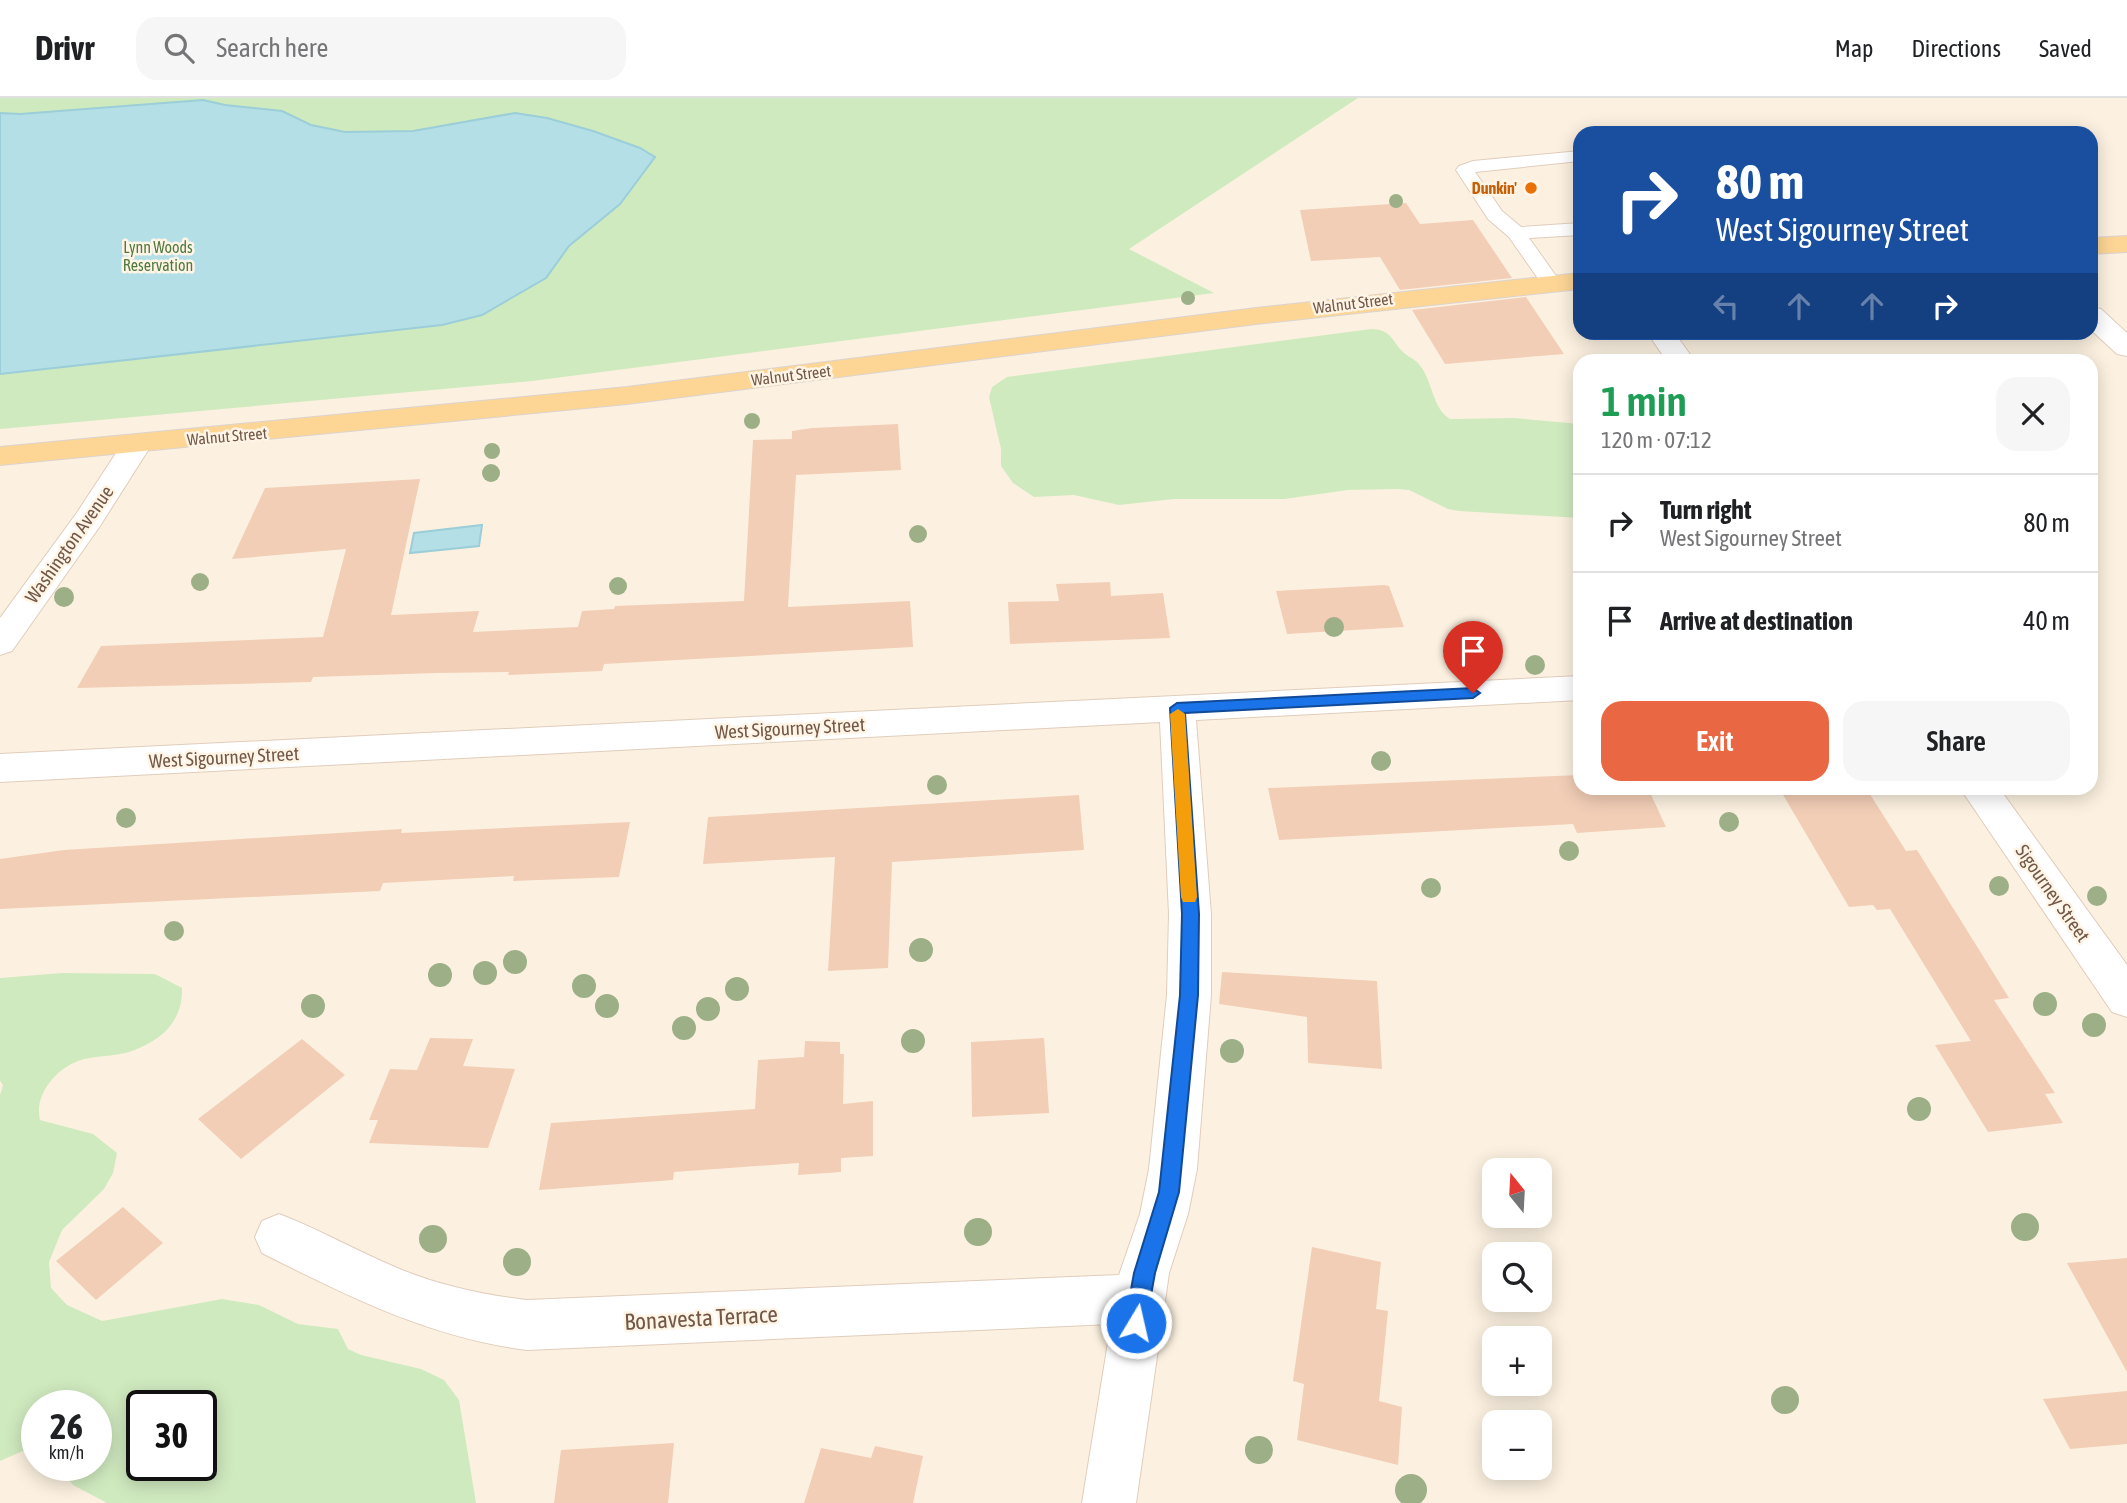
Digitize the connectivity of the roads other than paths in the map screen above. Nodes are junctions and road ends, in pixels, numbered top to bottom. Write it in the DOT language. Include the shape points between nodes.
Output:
graph roads {
  1 [pos="1573,157"];
  2 [pos="1573,229"];
  3 [pos="1516,233"];
  4 [pos="2127,244"];
  5 [pos="2098,246"];
  6 [pos="1573,282"];
  7 [pos="1551,284"];
  8 [pos="2098,320"];
  9 [pos="2123,340"];
  10 [pos="137,444"];
  11 [pos="0,456"];
  12 [pos="0,643"];
  13 [pos="1573,688"];
  14 [pos="1177,708"];
  15 [pos="0,768"];
  16 [pos="1984,795"];
  17 [pos="2127,999"];
  18 [pos="279,1237"];
  19 [pos="1140,1298"];
  20 [pos="1109,1503"];
  1 -- 3 [label="lane" via="1484,167 1514,214"];
  2 -- 3 [label="lane"];
  3 -- 7 [label="lane"];
  4 -- 5 [label="main road"];
  6 -- 7 [label="main road, Walnut Street"];
  7 -- 10 [label="main road, Walnut Street" via="1272,312 625,396"];
  8 -- 9 [label="street"];
  10 -- 11 [label="main road, Walnut Street"];
  10 -- 12 [label="street, Washington Avenue"];
  13 -- 14 [label="street, West Sigourney Street"];
  14 -- 15 [label="street, West Sigourney Street"];
  14 -- 19 [label="street" via="1190,914 1189,995 1169,1192"];
  16 -- 17 [label="street, Sigourney Street"];
  18 -- 19 [label="street, Bonavesta Terrace" via="408,1298 471,1318 516,1324"];
  19 -- 20 [label="street"];
}
